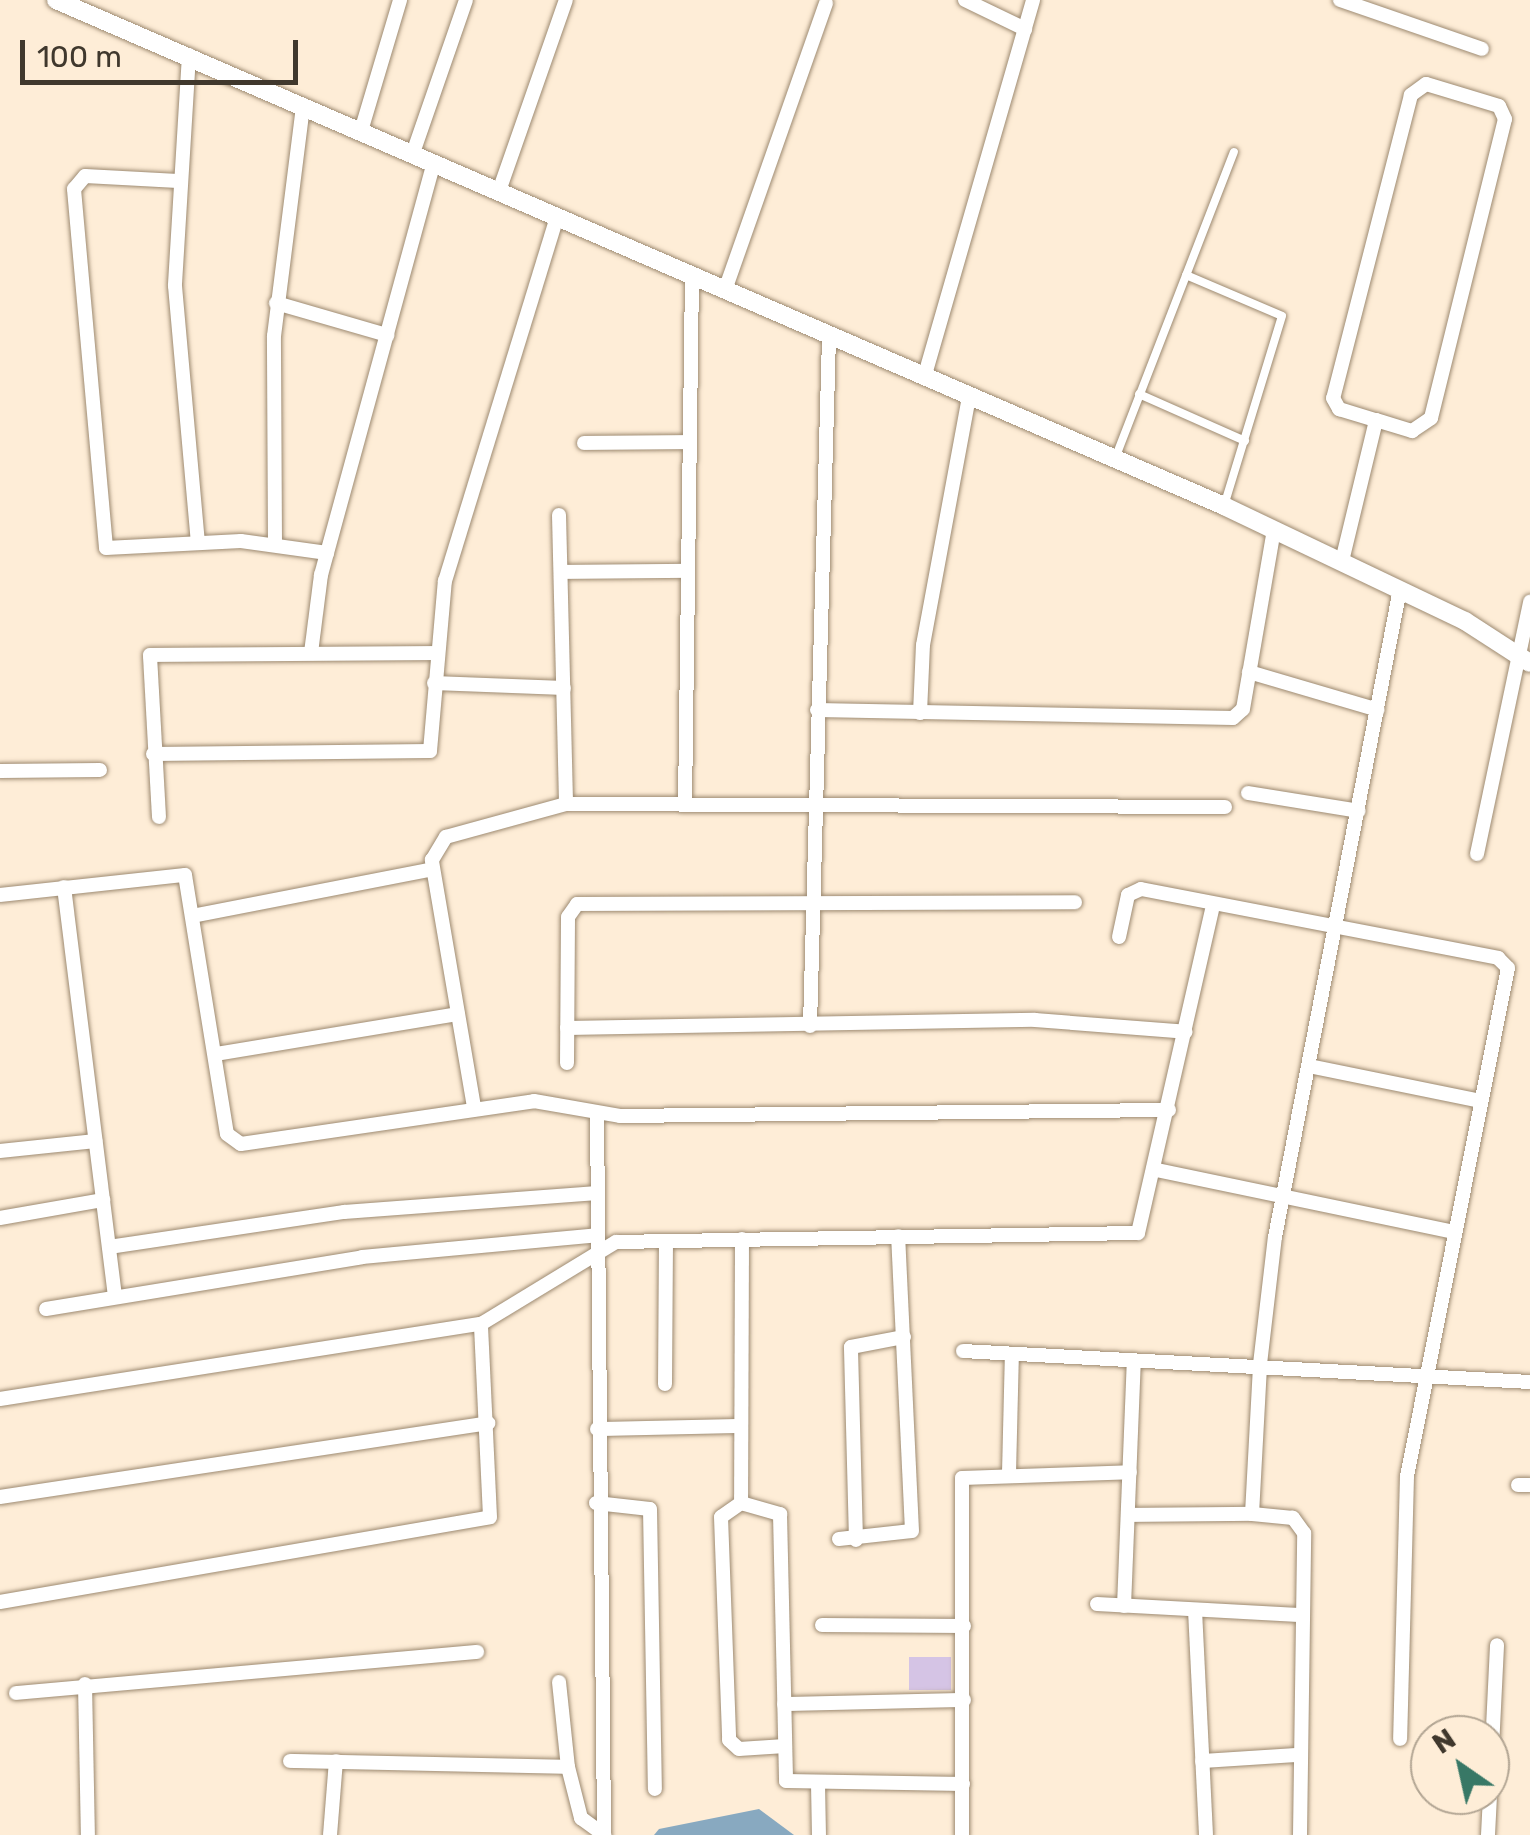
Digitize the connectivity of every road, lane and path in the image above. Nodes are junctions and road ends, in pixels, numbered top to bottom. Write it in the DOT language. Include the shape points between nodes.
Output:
graph roads {
  1 [pos="56,0"];
  2 [pos="400,0"];
  3 [pos="466,0"];
  4 [pos="566,0"];
  5 [pos="964,0"];
  6 [pos="1033,0"];
  7 [pos="1340,0"];
  8 [pos="826,3"];
  9 [pos="1025,29"];
  10 [pos="1482,49"];
  11 [pos="189,55"];
  12 [pos="302,105"];
  13 [pos="361,131"];
  14 [pos="1234,152"];
  15 [pos="413,153"];
  16 [pos="434,163"];
  17 [pos="178,182"];
  18 [pos="498,191"];
  19 [pos="557,217"];
  20 [pos="1186,275"];
  21 [pos="692,276"];
  22 [pos="725,290"];
  23 [pos="276,303"];
  24 [pos="387,335"];
  25 [pos="830,336"];
  26 [pos="924,378"];
  27 [pos="1140,394"];
  28 [pos="969,398"];
  29 [pos="1376,420"];
  30 [pos="1245,441"];
  31 [pos="584,442"];
  32 [pos="690,442"];
  33 [pos="1114,460"];
  34 [pos="1224,506"];
  35 [pos="559,515"];
  36 [pos="1274,530"];
  37 [pos="198,542"];
  38 [pos="275,543"];
  39 [pos="327,553"];
  40 [pos="1342,561"];
  41 [pos="687,571"];
  42 [pos="560,572"];
  43 [pos="1400,589"];
  44 [pos="1530,602"];
  45 [pos="311,653"];
  46 [pos="434,653"];
  47 [pos="1523,659"];
  48 [pos="1249,672"];
  49 [pos="434,683"];
  50 [pos="564,688"];
  51 [pos="818,710"];
  52 [pos="1378,710"];
  53 [pos="920,713"];
  54 [pos="153,754"];
  55 [pos="0,770"];
  56 [pos="100,770"];
  57 [pos="1248,793"];
  58 [pos="814,802"];
  59 [pos="566,804"];
  60 [pos="686,804"];
  61 [pos="1226,806"];
  62 [pos="1359,811"];
  63 [pos="158,817"];
  64 [pos="1477,854"];
  65 [pos="433,869"];
  66 [pos="64,887"];
  67 [pos="0,894"];
  68 [pos="1075,902"];
  69 [pos="812,903"];
  70 [pos="1214,906"];
  71 [pos="197,915"];
  72 [pos="1336,931"];
  73 [pos="1118,937"];
  74 [pos="458,1014"];
  75 [pos="810,1026"];
  76 [pos="567,1028"];
  77 [pos="1186,1032"];
  78 [pos="216,1054"];
  79 [pos="567,1063"];
  80 [pos="1314,1067"];
  81 [pos="1482,1101"];
  82 [pos="474,1107"];
  83 [pos="1169,1110"];
  84 [pos="597,1113"];
  85 [pos="95,1140"];
  86 [pos="0,1150"];
  87 [pos="1156,1170"];
  88 [pos="597,1193"];
  89 [pos="1284,1197"];
  90 [pos="103,1200"];
  91 [pos="0,1218"];
  92 [pos="1453,1232"];
  93 [pos="898,1236"];
  94 [pos="742,1239"];
  95 [pos="598,1240"];
  96 [pos="666,1241"];
  97 [pos="108,1248"];
  98 [pos="114,1296"];
  99 [pos="46,1309"];
  100 [pos="481,1324"];
  101 [pos="904,1337"];
  102 [pos="963,1351"];
  103 [pos="1012,1354"];
  104 [pos="1134,1362"];
  105 [pos="1259,1370"];
  106 [pos="1428,1378"];
  107 [pos="1530,1382"];
  108 [pos="665,1384"];
  109 [pos="0,1399"];
  110 [pos="488,1423"];
  111 [pos="741,1426"];
  112 [pos="597,1429"];
  113 [pos="1130,1472"];
  114 [pos="1009,1473"];
  115 [pos="0,1497"];
  116 [pos="596,1503"];
  117 [pos="741,1503"];
  118 [pos="1252,1514"];
  119 [pos="1128,1515"];
  120 [pos="839,1539"];
  121 [pos="856,1540"];
  122 [pos="0,1602"];
  123 [pos="1098,1604"];
  124 [pos="1124,1606"];
  125 [pos="1195,1610"];
  126 [pos="1299,1616"];
  127 [pos="822,1625"];
  128 [pos="964,1626"];
  129 [pos="1498,1644"];
  130 [pos="478,1652"];
  131 [pos="559,1682"];
  132 [pos="85,1684"];
  133 [pos="16,1693"];
  134 [pos="964,1700"];
  135 [pos="784,1704"];
  136 [pos="1494,1715"];
  137 [pos="1400,1739"];
  138 [pos="785,1746"];
  139 [pos="1297,1755"];
  140 [pos="290,1761"];
  141 [pos="336,1761"];
  142 [pos="1202,1761"];
  143 [pos="568,1767"];
  144 [pos="818,1784"];
  145 [pos="963,1784"];
  146 [pos="655,1789"];
  147 [pos="91,1835"];
  148 [pos="330,1835"];
  149 [pos="604,1835"];
  150 [pos="819,1835"];
  151 [pos="962,1835"];
  152 [pos="1206,1835"];
  153 [pos="1300,1835"];
  1 -- 11 [label="street"];
  2 -- 13 [label="street"];
  3 -- 15 [label="street"];
  4 -- 18 [label="street"];
  5 -- 9 [label="street"];
  6 -- 9 [label="street"];
  7 -- 10 [label="street"];
  8 -- 22 [label="street"];
  9 -- 26 [label="street"];
  11 -- 12 [label="street"];
  11 -- 17 [label="street"];
  12 -- 13 [label="street"];
  12 -- 23 [label="street"];
  13 -- 15 [label="street"];
  14 -- 20 [label="lane"];
  15 -- 16 [label="street"];
  16 -- 18 [label="street"];
  16 -- 24 [label="street"];
  17 -- 37 [label="street" via="175,286"];
  17 -- 37 [label="street" via="85,176 74,189 106,548"];
  18 -- 19 [label="street"];
  19 -- 21 [label="street"];
  19 -- 46 [label="street" via="445,581"];
  20 -- 27 [label="lane"];
  20 -- 30 [label="lane" via="1282,316"];
  21 -- 22 [label="street"];
  21 -- 32 [label="street"];
  22 -- 25 [label="street"];
  23 -- 24 [label="street"];
  23 -- 38 [label="street"];
  24 -- 39 [label="street"];
  25 -- 26 [label="street"];
  25 -- 51 [label="street"];
  26 -- 28 [label="street"];
  27 -- 30 [label="lane"];
  27 -- 33 [label="lane"];
  28 -- 33 [label="street"];
  28 -- 53 [label="street" via="922,645"];
  29 -- 29 [label="street" via="1412,431 1431,418 1505,119 1499,106 1426,84 1411,95 1334,398 1340,409"];
  29 -- 40 [label="street"];
  30 -- 34 [label="lane"];
  31 -- 32 [label="street"];
  32 -- 41 [label="street"];
  33 -- 34 [label="street"];
  34 -- 36 [label="street"];
  35 -- 42 [label="street"];
  36 -- 40 [label="street"];
  36 -- 48 [label="street"];
  37 -- 38 [label="street"];
  38 -- 39 [label="street"];
  39 -- 45 [label="street"];
  40 -- 43 [label="street"];
  41 -- 42 [label="street"];
  41 -- 60 [label="street"];
  42 -- 50 [label="street"];
  43 -- 47 [label="street"];
  43 -- 52 [label="street"];
  44 -- 47 [label="street"];
  45 -- 46 [label="street"];
  45 -- 54 [label="street" via="150,655"];
  46 -- 49 [label="street"];
  47 -- 64 [label="street"];
  48 -- 52 [label="street"];
  48 -- 53 [label="street" via="1233,718"];
  49 -- 50 [label="street"];
  49 -- 54 [label="street" via="426,756"];
  50 -- 59 [label="street"];
  51 -- 53 [label="street"];
  51 -- 58 [label="street"];
  52 -- 62 [label="street"];
  54 -- 63 [label="street"];
  55 -- 56 [label="street"];
  57 -- 62 [label="street"];
  58 -- 60 [label="street"];
  58 -- 61 [label="street"];
  58 -- 69 [label="street"];
  59 -- 60 [label="street"];
  59 -- 65 [label="street" via="446,837 431,850"];
  62 -- 72 [label="street"];
  65 -- 71 [label="street"];
  65 -- 74 [label="street"];
  66 -- 67 [label="street"];
  66 -- 71 [label="street" via="185,875"];
  66 -- 85 [label="street"];
  68 -- 69 [label="street"];
  69 -- 75 [label="street"];
  69 -- 76 [label="street" via="577,904 568,917"];
  70 -- 72 [label="street"];
  70 -- 73 [label="street" via="1134,889"];
  70 -- 77 [label="street"];
  71 -- 78 [label="street"];
  72 -- 80 [label="street"];
  72 -- 81 [label="street" via="1504,962"];
  74 -- 78 [label="street"];
  74 -- 82 [label="street"];
  75 -- 76 [label="street"];
  75 -- 77 [label="street" via="1074,1021"];
  76 -- 79 [label="street"];
  77 -- 83 [label="street"];
  78 -- 82 [label="street" via="227,1134 241,1144"];
  80 -- 81 [label="street"];
  80 -- 89 [label="street"];
  81 -- 92 [label="street"];
  82 -- 84 [label="street" via="534,1101"];
  83 -- 84 [label="street"];
  83 -- 87 [label="street"];
  84 -- 88 [label="street"];
  85 -- 86 [label="street"];
  85 -- 90 [label="street"];
  87 -- 89 [label="street"];
  87 -- 93 [label="street" via="1138,1233"];
  88 -- 95 [label="street"];
  88 -- 97 [label="street" via="344,1212"];
  89 -- 92 [label="street"];
  89 -- 105 [label="street"];
  90 -- 91 [label="street"];
  90 -- 97 [label="street"];
  92 -- 106 [label="street"];
  93 -- 94 [label="street"];
  93 -- 101 [label="street"];
  94 -- 96 [label="street"];
  94 -- 111 [label="street"];
  95 -- 96 [label="street"];
  95 -- 98 [label="street" via="362,1257"];
  95 -- 100 [label="street"];
  95 -- 112 [label="street"];
  96 -- 108 [label="street"];
  97 -- 98 [label="street"];
  98 -- 99 [label="street"];
  100 -- 109 [label="street"];
  100 -- 110 [label="street"];
  101 -- 121 [label="street" via="851,1347"];
  101 -- 121 [label="street" via="912,1530"];
  102 -- 103 [label="street"];
  103 -- 104 [label="street"];
  103 -- 114 [label="street"];
  104 -- 105 [label="street"];
  104 -- 113 [label="street"];
  105 -- 106 [label="street"];
  105 -- 118 [label="street"];
  106 -- 107 [label="street"];
  106 -- 137 [label="street" via="1403,1517"];
  110 -- 115 [label="street"];
  110 -- 122 [label="street" via="494,1512 483,1520"];
  111 -- 112 [label="street"];
  111 -- 117 [label="street"];
  112 -- 116 [label="street"];
  113 -- 114 [label="street"];
  113 -- 119 [label="street"];
  114 -- 128 [label="street" via="966,1476 959,1485"];
  116 -- 146 [label="street" via="650,1508"];
  116 -- 149 [label="street"];
  117 -- 135 [label="street" via="780,1514"];
  117 -- 138 [label="street" via="721,1517 729,1740 739,1749"];
  118 -- 119 [label="street"];
  118 -- 126 [label="street" via="1302,1524"];
  119 -- 124 [label="street"];
  120 -- 121 [label="street"];
  123 -- 124 [label="street"];
  124 -- 125 [label="street"];
  125 -- 126 [label="street"];
  125 -- 142 [label="street"];
  126 -- 139 [label="street"];
  127 -- 128 [label="street"];
  128 -- 134 [label="street"];
  129 -- 136 [label="street"];
  130 -- 132 [label="street"];
  131 -- 143 [label="street"];
  132 -- 133 [label="street"];
  132 -- 147 [label="street"];
  134 -- 135 [label="street"];
  134 -- 145 [label="street"];
  135 -- 138 [label="street"];
  138 -- 144 [label="street" via="786,1781"];
  139 -- 142 [label="street"];
  139 -- 153 [label="street"];
  140 -- 141 [label="street"];
  141 -- 143 [label="street"];
  141 -- 148 [label="street"];
  142 -- 152 [label="street"];
  143 -- 149 [label="street" via="581,1818"];
  144 -- 145 [label="street"];
  144 -- 150 [label="street"];
  145 -- 151 [label="street"];
}
